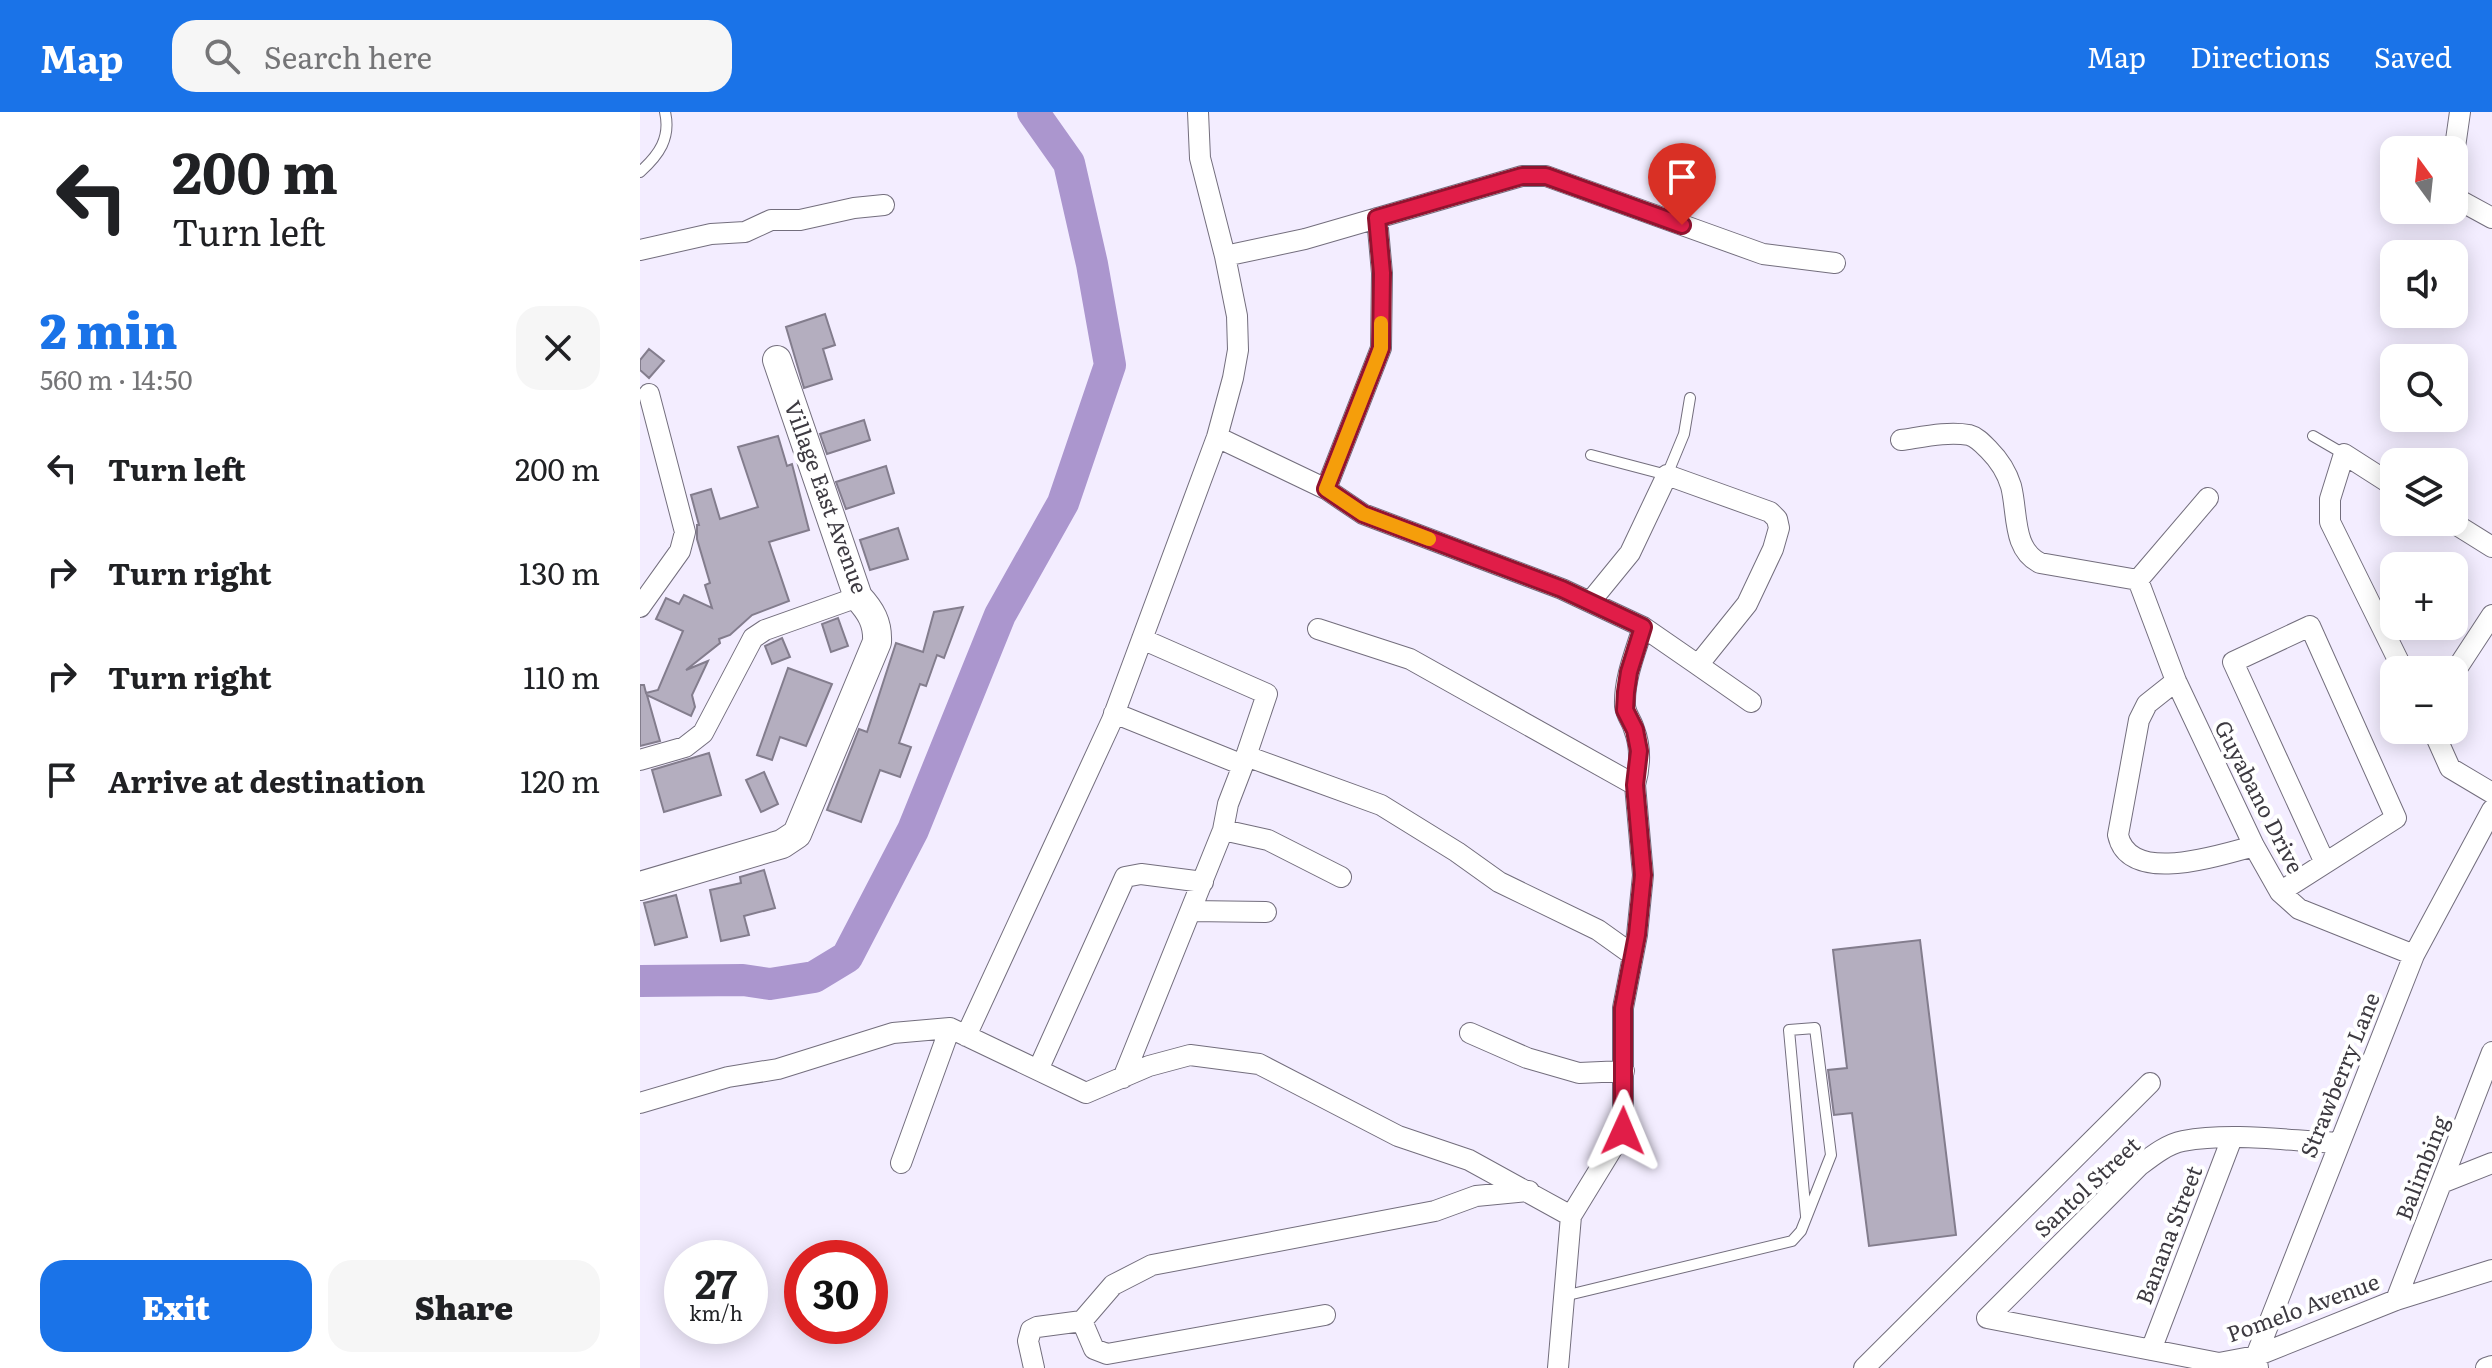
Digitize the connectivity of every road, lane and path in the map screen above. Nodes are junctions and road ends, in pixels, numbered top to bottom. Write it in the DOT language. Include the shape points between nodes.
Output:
graph roads {
  1 [pos="665,112"];
  2 [pos="1198,112"];
  3 [pos="2460,112"];
  4 [pos="2457,136"];
  5 [pos="640,172"];
  6 [pos="884,205"];
  7 [pos="2468,205"];
  8 [pos="1377,218"];
  9 [pos="2492,218"];
  10 [pos="640,250"];
  11 [pos="1225,256"];
  12 [pos="1835,263"];
  13 [pos="777,360"];
  14 [pos="649,394"];
  15 [pos="1690,398"];
  16 [pos="2313,436"];
  17 [pos="1217,437"];
  18 [pos="1901,440"];
  19 [pos="2344,454"];
  20 [pos="1591,455"];
  21 [pos="1667,475"];
  22 [pos="2380,477"];
  23 [pos="1326,489"];
  24 [pos="2208,498"];
  25 [pos="2468,532"];
  26 [pos="2492,547"];
  27 [pos="2138,580"];
  28 [pos="858,597"];
  29 [pos="1590,602"];
  30 [pos="640,607"];
  31 [pos="2492,615"];
  32 [pos="1643,627"];
  33 [pos="1318,629"];
  34 [pos="1142,639"];
  35 [pos="2396,656"];
  36 [pos="2465,656"];
  37 [pos="1698,665"];
  38 [pos="2176,681"];
  39 [pos="1751,702"];
  40 [pos="1114,713"];
  41 [pos="2439,744"];
  42 [pos="640,760"];
  43 [pos="1245,760"];
  44 [pos="1635,785"];
  45 [pos="2492,793"];
  46 [pos="2492,810"];
  47 [pos="1223,830"];
  48 [pos="2254,846"];
  49 [pos="2325,863"];
  50 [pos="1341,877"];
  51 [pos="1203,882"];
  52 [pos="640,886"];
  53 [pos="2280,892"];
  54 [pos="1191,911"];
  55 [pos="1266,912"];
  56 [pos="1633,955"];
  57 [pos="2414,955"];
  58 [pos="958,1032"];
  59 [pos="1470,1033"];
  60 [pos="2492,1052"];
  61 [pos="1038,1070"];
  62 [pos="1624,1071"];
  63 [pos="1123,1078"];
  64 [pos="2150,1083"];
  65 [pos="640,1103"];
  66 [pos="2232,1138"];
  67 [pos="2339,1143"];
  68 [pos="901,1163"];
  69 [pos="2492,1163"];
  70 [pos="2444,1182"];
  71 [pos="1529,1191"];
  72 [pos="1571,1216"];
  73 [pos="1806,1216"];
  74 [pos="2492,1270"];
  75 [pos="1564,1296"];
  76 [pos="2396,1300"];
  77 [pos="1325,1315"];
  78 [pos="1987,1318"];
  79 [pos="1082,1321"];
  80 [pos="2151,1350"];
  81 [pos="2257,1362"];
  82 [pos="2492,1366"];
  83 [pos="1034,1368"];
  84 [pos="1558,1368"];
  85 [pos="1864,1368"];
  86 [pos="2486,1368"];
  1 -- 5 [label="lane" via="662,147"];
  2 -- 11 [label="street" via="1200,158"];
  3 -- 4 [label="street"];
  6 -- 10 [label="street" via="771,220 745,232"];
  7 -- 9 [label="street"];
  8 -- 11 [label="street"];
  8 -- 12 [label="street" via="1522,176 1546,176 1763,254"];
  8 -- 23 [label="street" via="1381,348"];
  11 -- 17 [label="street" via="1238,350"];
  13 -- 28 [label="street, Village East Avenue"];
  14 -- 30 [label="street" via="685,532 680,551"];
  15 -- 21 [label="lane" via="1684,434"];
  16 -- 19 [label="lane"];
  17 -- 23 [label="street"];
  17 -- 34 [label="street"];
  18 -- 27 [label="street" via="1945,435 1977,439 2010,484 2021,546 2029,558"];
  19 -- 22 [label="street"];
  19 -- 35 [label="street" via="2330,499 2330,522"];
  20 -- 21 [label="lane"];
  21 -- 29 [label="street" via="1630,553"];
  21 -- 37 [label="street" via="1770,512 1779,524 1747,604"];
  23 -- 29 [label="street" via="1363,514"];
  24 -- 27 [label="street"];
  25 -- 26 [label="street"];
  27 -- 38 [label="street, Guyabano Drive"];
  28 -- 42 [label="street" via="753,638 703,733 685,747"];
  28 -- 52 [label="street, Village East Avenue" via="870,610 877,642 802,828 782,844"];
  29 -- 32 [label="street"];
  31 -- 36 [label="street"];
  32 -- 37 [label="street"];
  32 -- 44 [label="street" via="1629,672 1625,710 1639,751"];
  33 -- 44 [label="street" via="1410,659"];
  34 -- 40 [label="street"];
  34 -- 43 [label="street" via="1267,694"];
  37 -- 39 [label="street"];
  38 -- 48 [label="street, Guyabano Drive"];
  38 -- 48 [label="street" via="2147,704 2139,720 2120,845 2144,863 2162,864"];
  40 -- 43 [label="street"];
  40 -- 58 [label="street"];
  41 -- 45 [label="street" via="2450,768"];
  43 -- 47 [label="street"];
  43 -- 56 [label="street" via="1381,805 1499,882 1598,930"];
  44 -- 56 [label="street" via="1643,875"];
  46 -- 57 [label="street, Strawberry Lane"];
  47 -- 50 [label="street" via="1268,840"];
  47 -- 51 [label="street"];
  48 -- 53 [label="street, Guyabano Drive"];
  49 -- 49 [label="street" via="2396,818 2310,626 2233,662"];
  49 -- 53 [label="street"];
  51 -- 54 [label="street"];
  51 -- 61 [label="street" via="1141,874 1125,877"];
  53 -- 57 [label="street, Guyabano Drive" via="2299,909"];
  54 -- 55 [label="street"];
  54 -- 63 [label="street"];
  56 -- 62 [label="street" via="1623,1008"];
  57 -- 67 [label="street, Strawberry Lane"];
  58 -- 61 [label="street"];
  58 -- 65 [label="street" via="893,1033 778,1069 728,1077"];
  58 -- 68 [label="street"];
  59 -- 62 [label="street" via="1579,1073"];
  60 -- 70 [label="street, Balimbing"];
  61 -- 63 [label="street" via="1086,1093"];
  62 -- 72 [label="street" via="1623,1131"];
  63 -- 71 [label="street" via="1190,1055 1259,1064 1398,1136 1469,1160"];
  64 -- 85 [label="street"];
  66 -- 67 [label="street, Santol Street"];
  66 -- 78 [label="street, Santol Street" via="2181,1141 2159,1151"];
  66 -- 80 [label="street, Banana Street"];
  67 -- 81 [label="street, Strawberry Lane"];
  69 -- 70 [label="street"];
  70 -- 76 [label="street, Balimbing"];
  71 -- 72 [label="street"];
  71 -- 79 [label="street" via="1476,1196 1435,1211 1152,1265 1113,1285"];
  72 -- 75 [label="street"];
  73 -- 73 [label="lane" via="1789,1030 1815,1028 1831,1155"];
  73 -- 75 [label="lane" via="1792,1241"];
  74 -- 76 [label="street, Pomelo Avenue"];
  75 -- 84 [label="street"];
  76 -- 81 [label="street, Pomelo Avenue"];
  77 -- 79 [label="street" via="1107,1354 1094,1349"];
  78 -- 80 [label="street, Pomelo Avenue"];
  79 -- 83 [label="street" via="1031,1330"];
  80 -- 81 [label="street, Pomelo Avenue" via="2219,1363"];
  82 -- 86 [label="street"];
}
